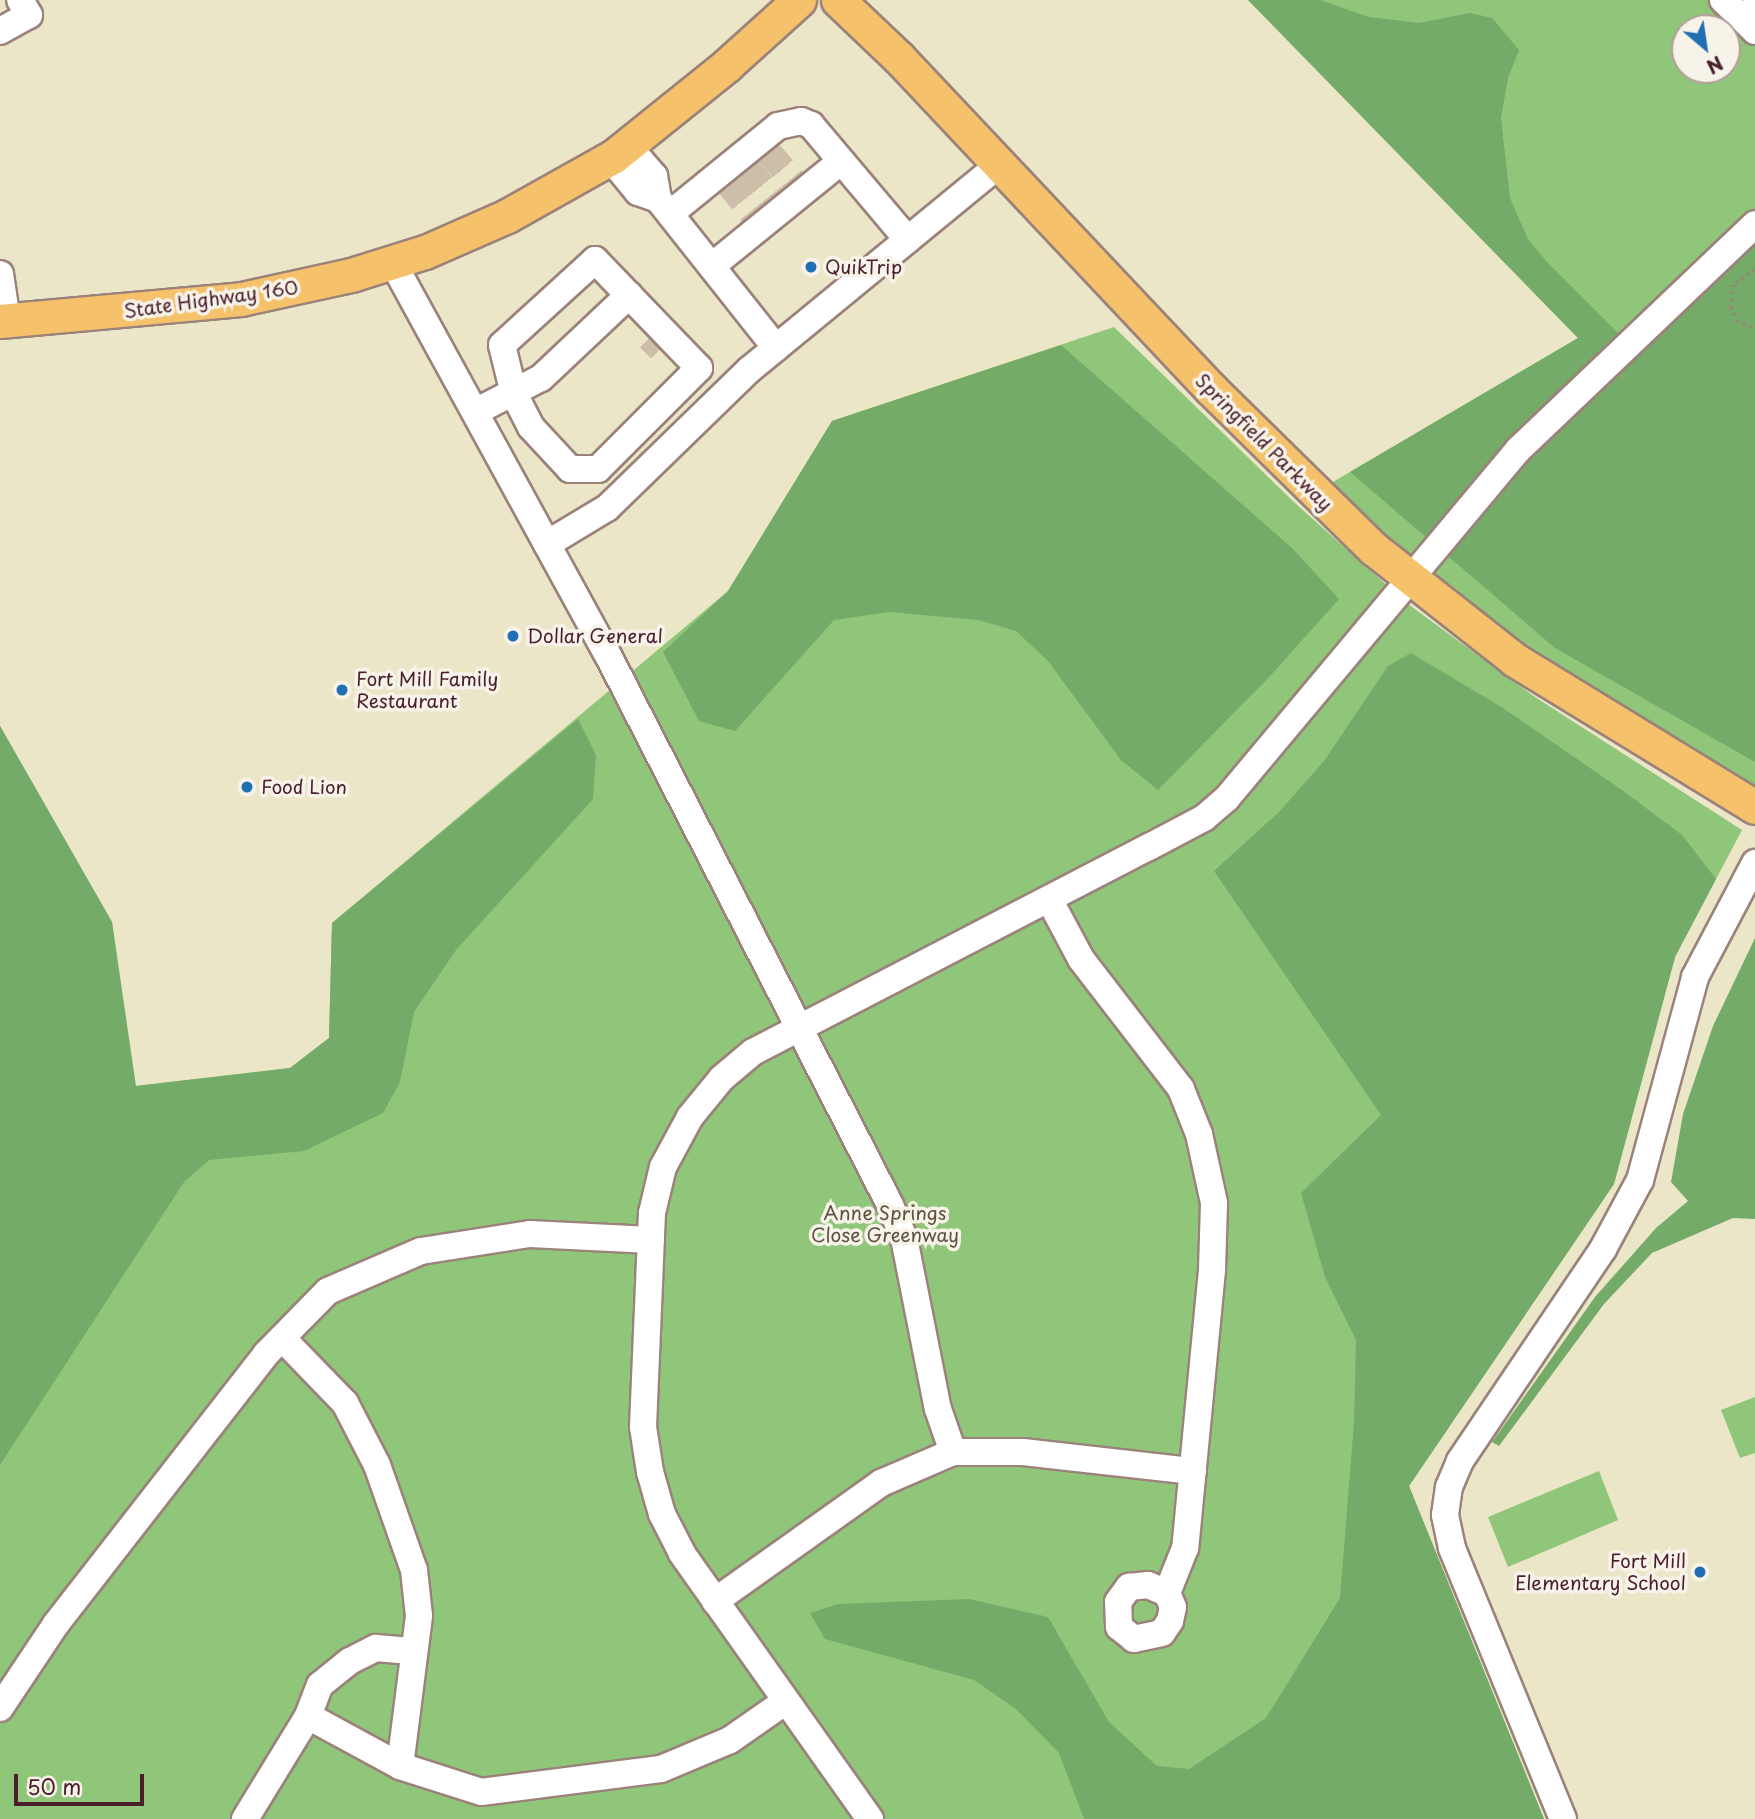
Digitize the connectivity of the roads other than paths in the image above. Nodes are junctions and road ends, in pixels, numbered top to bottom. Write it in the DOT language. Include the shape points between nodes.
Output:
graph roads {
  1 [pos="799,0"];
  2 [pos="838,0"];
  3 [pos="1723,0"];
  4 [pos="24,8"];
  5 [pos="1751,19"];
  6 [pos="0,31"];
  7 [pos="619,152"];
  8 [pos="841,162"];
  9 [pos="1000,164"];
  10 [pos="664,206"];
  11 [pos="1755,224"];
  12 [pos="908,240"];
  13 [pos="393,263"];
  14 [pos="712,266"];
  15 [pos="0,274"];
  16 [pos="4,321"];
  17 [pos="646,324"];
  18 [pos="776,348"];
  19 [pos="689,378"];
  20 [pos="514,394"];
  21 [pos="475,412"];
  22 [pos="625,442"];
  23 [pos="650,466"];
  24 [pos="547,544"];
  25 [pos="1411,578"];
  26 [pos="1755,807"];
  27 [pos="1755,863"];
  28 [pos="1049,899"];
  29 [pos="798,1029"];
  30 [pos="651,1240"];
  31 [pos="282,1338"];
  32 [pos="953,1452"];
  33 [pos="1193,1471"];
  34 [pos="1167,1593"];
  35 [pos="715,1601"];
  36 [pos="414,1651"];
  37 [pos="786,1701"];
  38 [pos="0,1708"];
  39 [pos="308,1716"];
  40 [pos="400,1766"];
  41 [pos="245,1819"];
  42 [pos="870,1819"];
  43 [pos="1563,1819"];
  1 -- 7 [label="main road, State Highway 160"];
  2 -- 9 [label="main road, Springfield Parkway"];
  3 -- 5 [label="street"];
  4 -- 6 [label="street"];
  7 -- 10 [label="street" via="654,176"];
  7 -- 13 [label="main road, State Highway 160" via="507,216"];
  8 -- 10 [label="street" via="811,125 801,121 778,126 743,161"];
  8 -- 12 [label="street"];
  8 -- 14 [label="street" via="799,188"];
  9 -- 12 [label="street"];
  9 -- 25 [label="main road, Springfield Parkway" via="1301,481"];
  10 -- 14 [label="street"];
  11 -- 25 [label="street" via="1519,449"];
  12 -- 18 [label="street"];
  13 -- 16 [label="main road, State Highway 160" via="241,299"];
  13 -- 21 [label="street"];
  14 -- 18 [label="street"];
  15 -- 16 [label="street"];
  17 -- 19 [label="street"];
  17 -- 19 [label="street" via="699,368"];
  17 -- 20 [label="street"];
  17 -- 20 [label="street" via="595,260 502,345"];
  18 -- 23 [label="street"];
  19 -- 22 [label="street"];
  20 -- 21 [label="street"];
  20 -- 22 [label="street" via="531,427 570,469 598,469"];
  21 -- 24 [label="street"];
  22 -- 23 [label="street"];
  23 -- 24 [label="street" via="600,513"];
  24 -- 29 [label="street"];
  25 -- 26 [label="main road, Springfield Parkway" via="1515,660"];
  25 -- 28 [label="street" via="1227,798 1204,818"];
  27 -- 43 [label="street" via="1695,977 1640,1180 1603,1249 1460,1461 1449,1487 1445,1515 1452,1548"];
  28 -- 29 [label="street"];
  28 -- 33 [label="street" via="1081,959 1181,1089 1199,1134 1214,1203"];
  29 -- 30 [label="street" via="743,1061 690,1117 663,1167"];
  29 -- 32 [label="street" via="904,1238 938,1409"];
  30 -- 31 [label="street" via="530,1234 421,1251 328,1291"];
  30 -- 35 [label="street" via="643,1427 650,1472 662,1514"];
  31 -- 36 [label="street" via="345,1403 377,1465 414,1570 419,1616"];
  31 -- 38 [label="street" via="56,1624"];
  32 -- 33 [label="street" via="1023,1452"];
  32 -- 35 [label="street" via="881,1483"];
  33 -- 34 [label="street" via="1185,1548"];
  35 -- 37 [label="street"];
  36 -- 39 [label="street" via="376,1648 350,1661 320,1685"];
  36 -- 40 [label="street"];
  37 -- 40 [label="street" via="730,1740 661,1769 481,1792"];
  37 -- 42 [label="street"];
  39 -- 40 [label="street"];
  39 -- 41 [label="street"];
}
